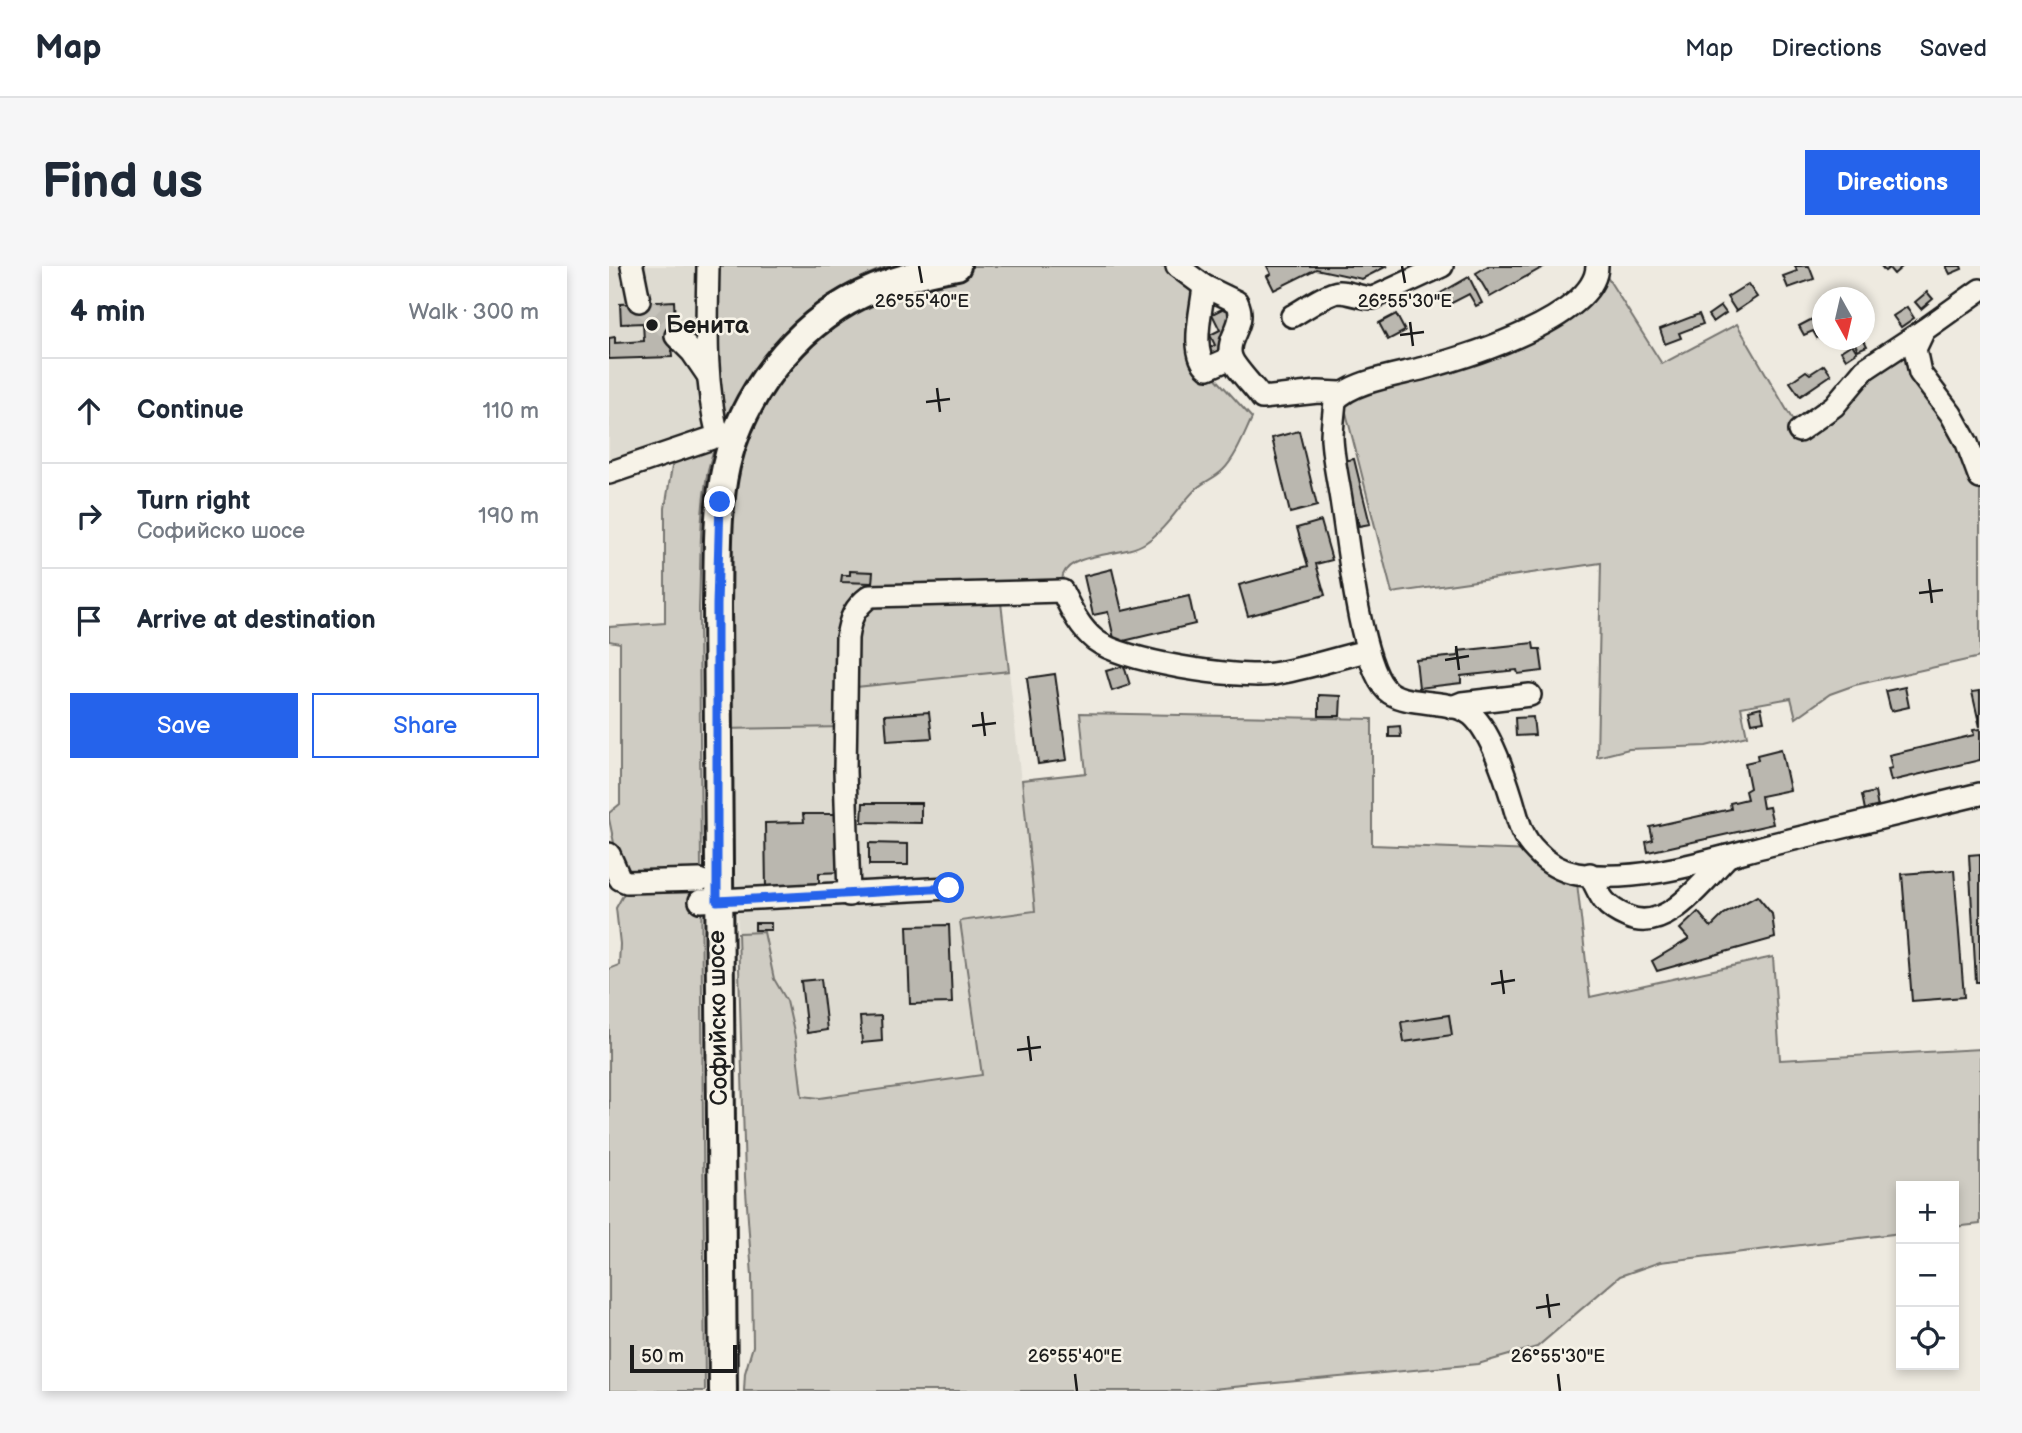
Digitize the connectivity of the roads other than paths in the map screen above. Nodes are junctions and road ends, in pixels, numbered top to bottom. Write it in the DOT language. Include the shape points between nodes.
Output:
graph roads {
  1 [pos="632,266"];
  2 [pos="708,266"];
  3 [pos="888,266"];
  4 [pos="957,266"];
  5 [pos="1177,266"];
  6 [pos="1442,266"];
  7 [pos="1597,266"];
  8 [pos="1204,286"];
  9 [pos="1980,290"];
  10 [pos="639,301"];
  11 [pos="1292,316"];
  12 [pos="1924,330"];
  13 [pos="676,336"];
  14 [pos="1231,358"];
  15 [pos="707,374"];
  16 [pos="1341,393"];
  17 [pos="1799,431"];
  18 [pos="718,436"];
  19 [pos="609,473"];
  20 [pos="1980,478"];
  21 [pos="1367,651"];
  22 [pos="1530,695"];
  23 [pos="1452,707"];
  24 [pos="1980,794"];
  25 [pos="609,853"];
  26 [pos="1728,856"];
  27 [pos="1590,874"];
  28 [pos="949,888"];
  29 [pos="706,894"];
  30 [pos="849,895"];
  31 [pos="705,1391"];
  32 [pos="723,1391"];
  1 -- 10 [label="street"];
  2 -- 15 [label="street"];
  3 -- 18 [label="main road, Софийско шосе" via="837,289 803,313 746,378"];
  4 -- 29 [label="main road, Софийско шосе" via="887,283 837,307 782,356 754,395 735,437 720,502"];
  5 -- 8 [label="street"];
  6 -- 11 [label="street" via="1373,298 1340,292"];
  7 -- 16 [label="street" via="1597,275 1582,298 1549,321 1438,364"];
  8 -- 14 [label="street" via="1240,307"];
  8 -- 14 [label="street" via="1197,351 1209,368"];
  9 -- 12 [label="street"];
  12 -- 17 [label="street" via="1865,369 1834,406"];
  12 -- 20 [label="street" via="1915,349 1920,373 1967,443"];
  13 -- 15 [label="street"];
  14 -- 16 [label="street" via="1262,398"];
  15 -- 18 [label="street"];
  16 -- 21 [label="street" via="1335,401 1332,438"];
  18 -- 19 [label="street"];
  18 -- 29 [label="main road, Софийско шосе" via="703,499 699,608"];
  21 -- 23 [label="street" via="1389,693"];
  21 -- 30 [label="street" via="1270,675 1202,673 1112,650 1078,623 1062,591 870,596 850,617 847,638"];
  22 -- 23 [label="street"];
  23 -- 27 [label="street" via="1474,716 1486,733 1509,786 1523,835 1535,851 1552,865"];
  24 -- 26 [label="street"];
  25 -- 29 [label="street" via="619,879"];
  26 -- 27 [label="street" via="1649,872"];
  26 -- 27 [label="street" via="1681,905 1658,919 1636,921 1614,911 1601,900"];
  28 -- 30 [label="street"];
  29 -- 30 [label="street"];
  29 -- 31 [label="main road, Софийско шосе"];
  29 -- 32 [label="main road, Софийско шосе"];
}
